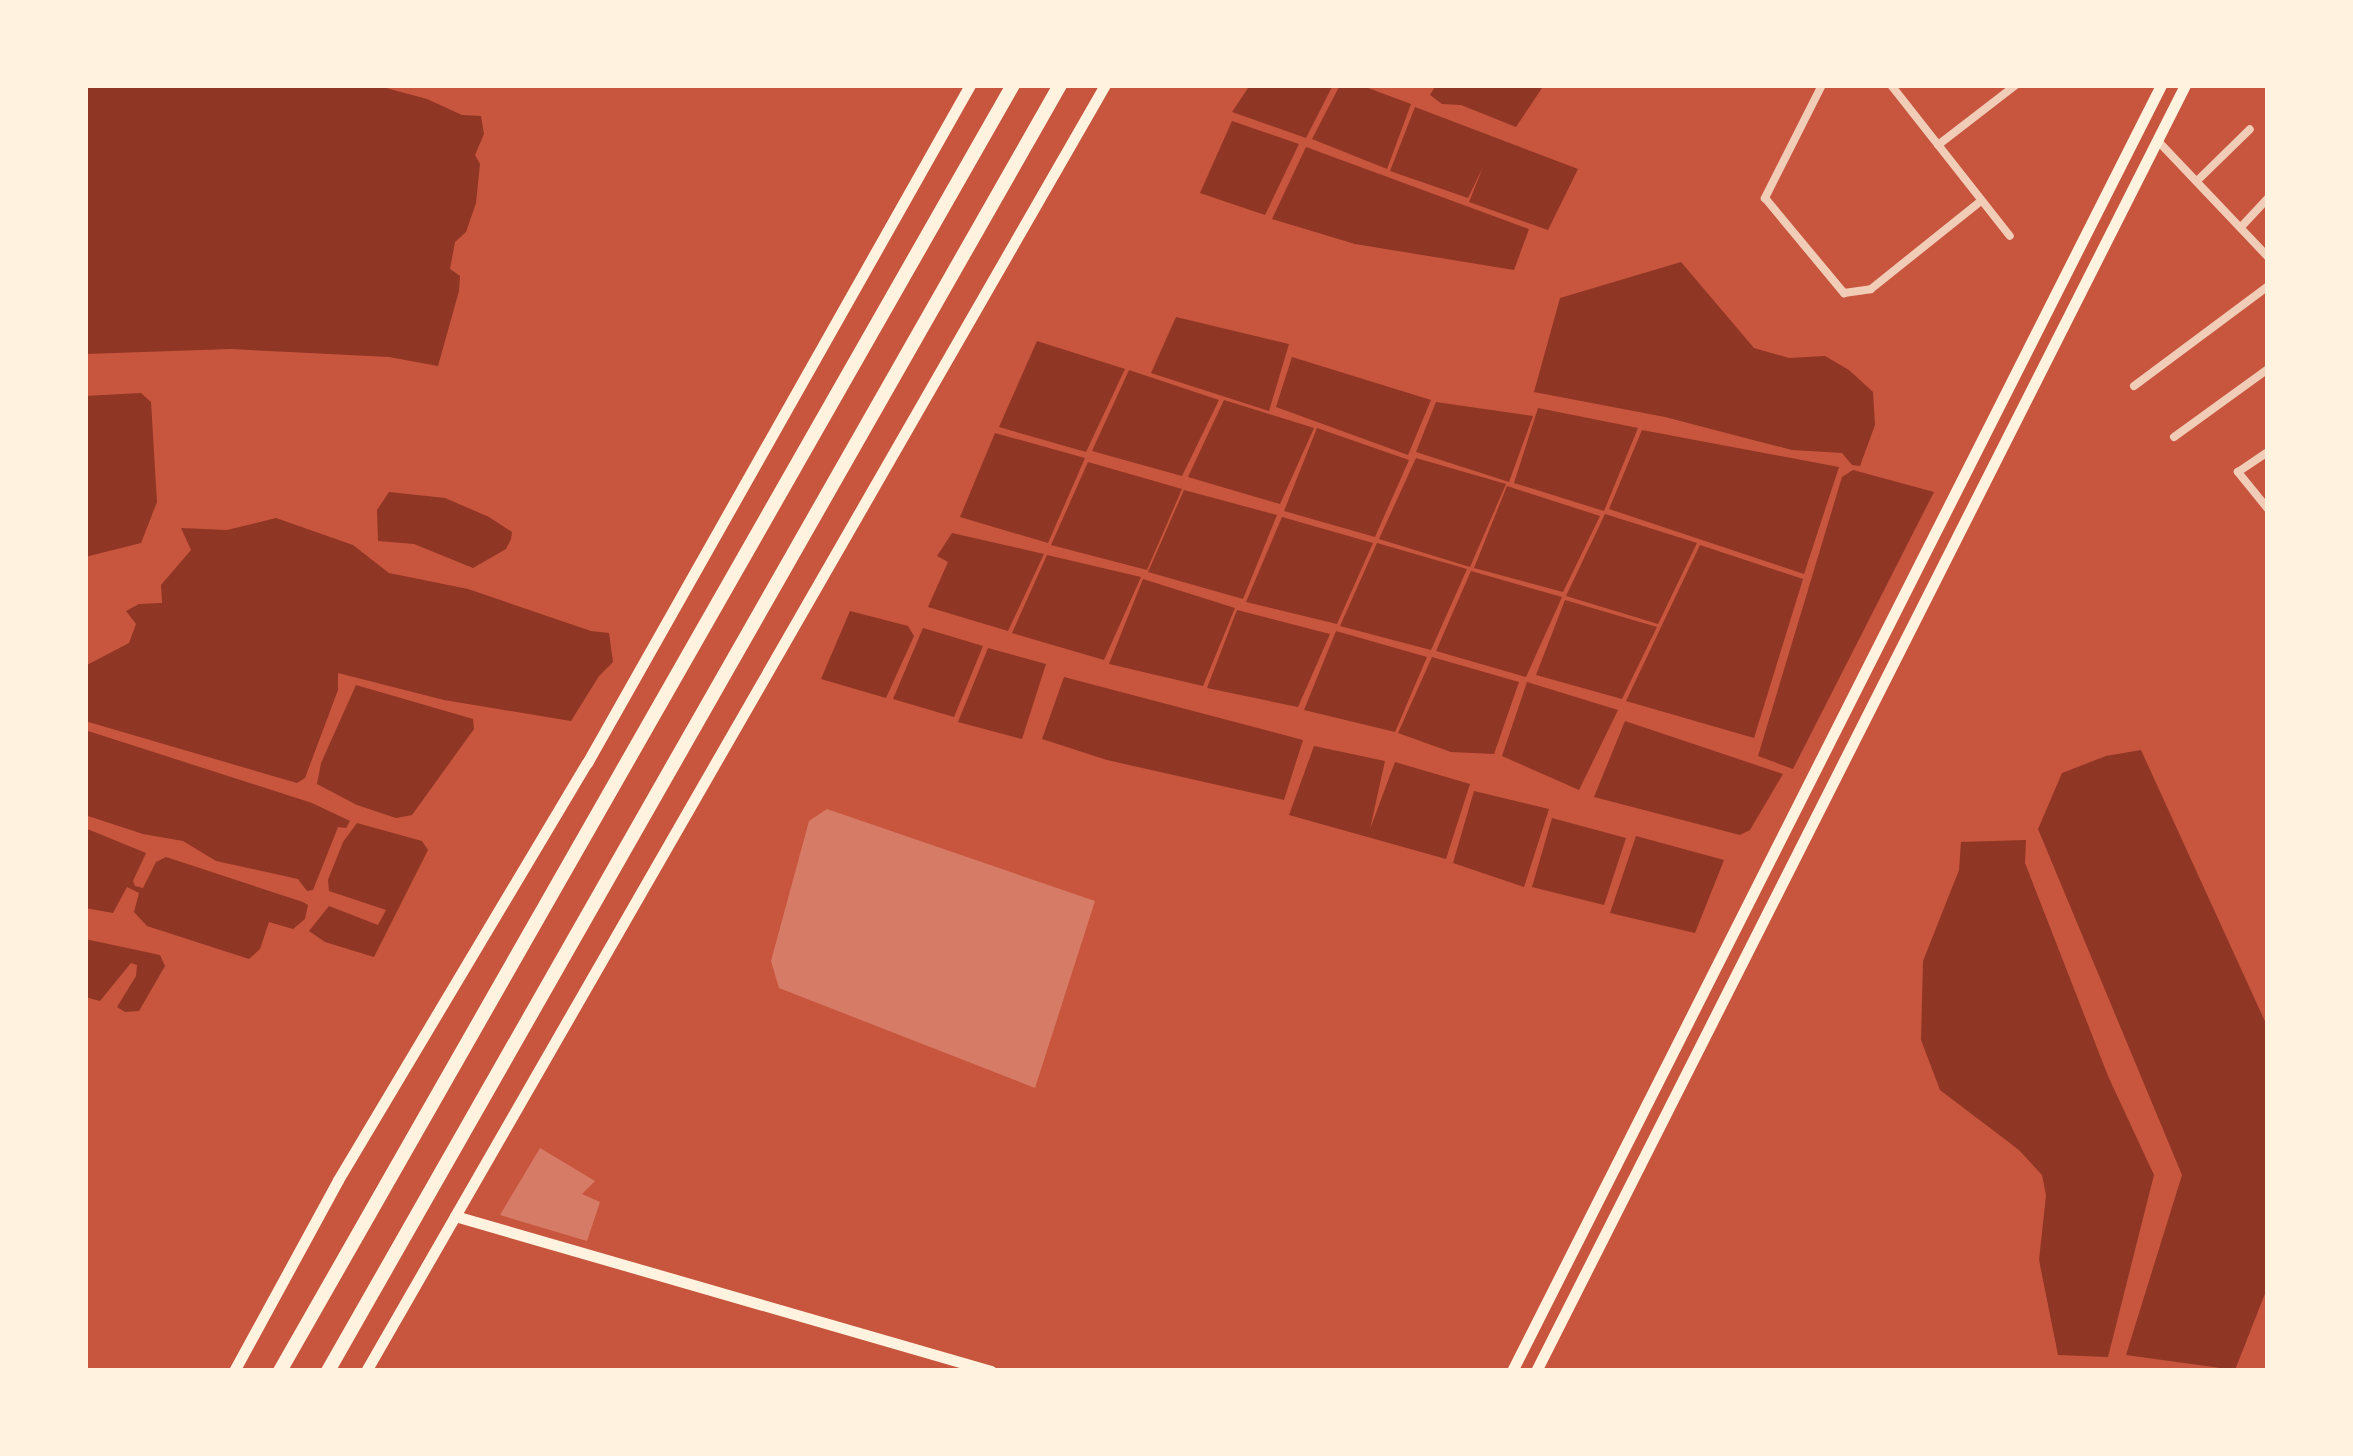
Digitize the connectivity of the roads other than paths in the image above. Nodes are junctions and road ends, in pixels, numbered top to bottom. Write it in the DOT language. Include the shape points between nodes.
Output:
graph roads {
  1 [pos="970,85"];
  2 [pos="1013,85"];
  3 [pos="1060,85"];
  4 [pos="1105,85"];
  5 [pos="1822,85"];
  6 [pos="1891,85"];
  7 [pos="2016,85"];
  8 [pos="2161,85"];
  9 [pos="2185,85"];
  10 [pos="2147,114"];
  11 [pos="2166,123"];
  12 [pos="2250,128"];
  13 [pos="2157,140"];
  14 [pos="1938,145"];
  15 [pos="2199,180"];
  16 [pos="2268,198"];
  17 [pos="1982,201"];
  18 [pos="2242,227"];
  19 [pos="2010,236"];
  20 [pos="2268,257"];
  21 [pos="2268,286"];
  22 [pos="2268,370"];
  23 [pos="2134,386"];
  24 [pos="2174,437"];
  25 [pos="2268,452"];
  26 [pos="2268,509"];
  27 [pos="454,1216"];
  28 [pos="234,1371"];
  29 [pos="280,1371"];
  30 [pos="328,1371"];
  31 [pos="366,1371"];
  32 [pos="991,1371"];
  33 [pos="1512,1371"];
  34 [pos="1536,1371"];
  1 -- 28 [label="main road"];
  2 -- 29 [label="highway"];
  3 -- 30 [label="highway"];
  4 -- 27 [label="main road"];
  5 -- 17 [label="street" via="1765,198 1844,293 1871,289"];
  6 -- 14 [label="street"];
  7 -- 14 [label="street"];
  8 -- 10 [label="main road"];
  9 -- 11 [label="main road"];
  10 -- 11 [label="main road"];
  10 -- 33 [label="main road"];
  11 -- 13 [label="main road"];
  12 -- 15 [label="street"];
  13 -- 15 [label="street"];
  13 -- 34 [label="main road"];
  14 -- 17 [label="street"];
  15 -- 18 [label="street"];
  16 -- 18 [label="street"];
  17 -- 19 [label="street"];
  18 -- 20 [label="street"];
  21 -- 23 [label="street"];
  22 -- 24 [label="street"];
  25 -- 26 [label="street" via="2238,472"];
  27 -- 31 [label="main road"];
  27 -- 32 [label="main road"];
}
